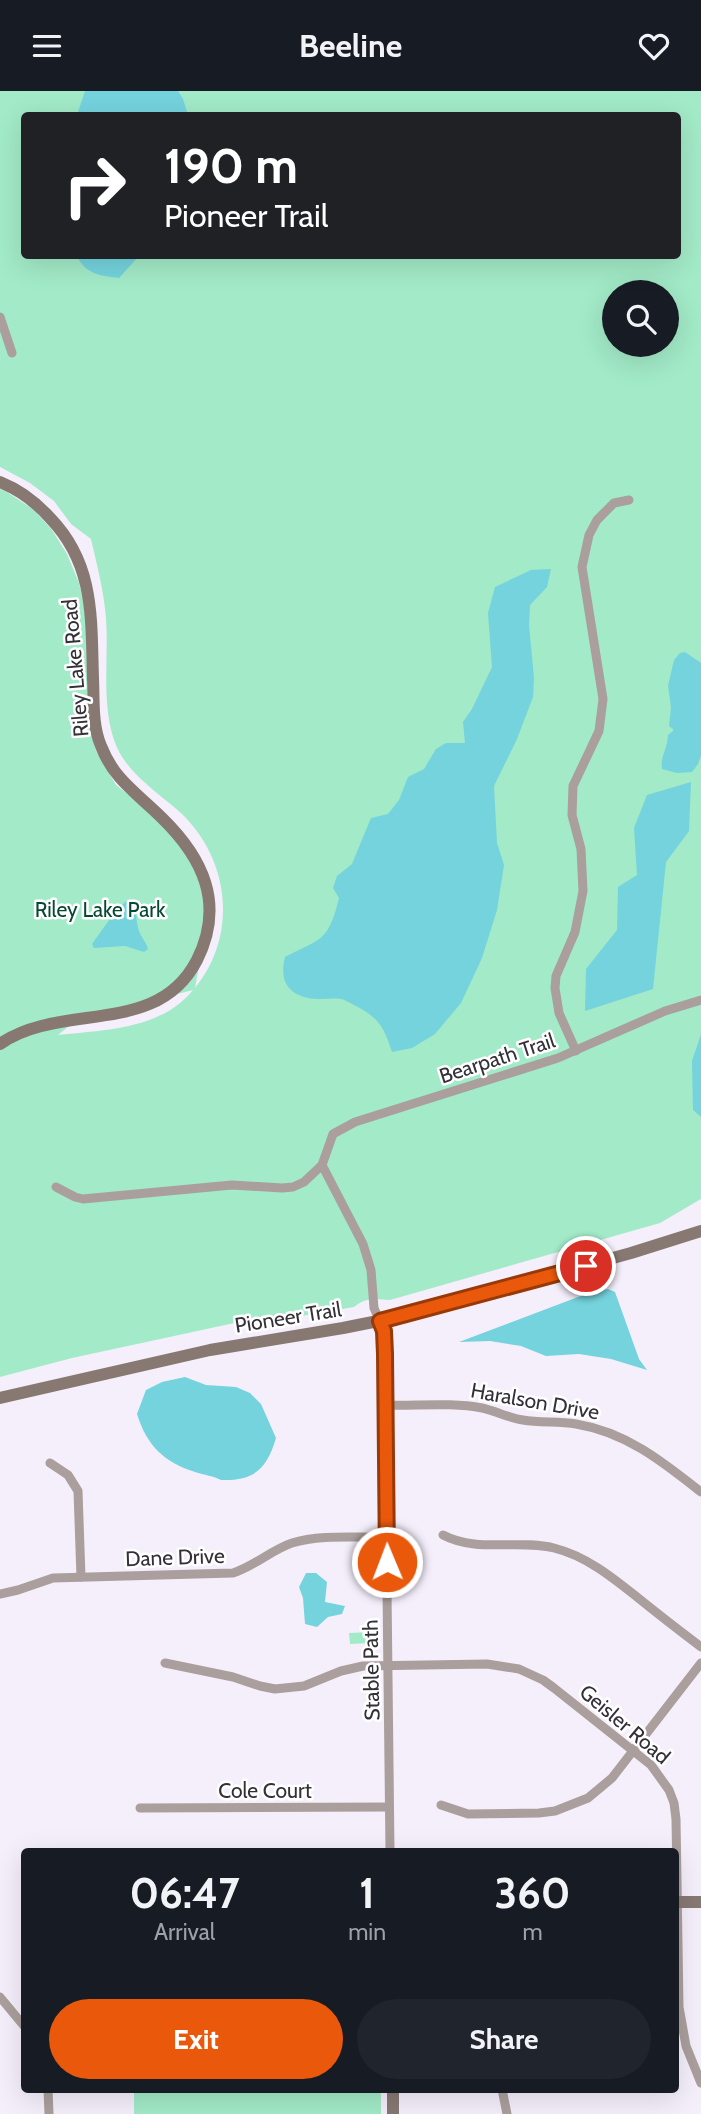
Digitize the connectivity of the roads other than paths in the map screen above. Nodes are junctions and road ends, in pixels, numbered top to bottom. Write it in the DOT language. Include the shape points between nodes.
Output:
graph roads {
  1 [pos="0,317"];
  2 [pos="12,353"];
  3 [pos="0,482"];
  4 [pos="629,500"];
  5 [pos="701,1000"];
  6 [pos="0,1044"];
  7 [pos="576,1051"];
  8 [pos="322,1164"];
  9 [pos="56,1187"];
  10 [pos="701,1231"];
  11 [pos="380,1321"];
  12 [pos="0,1398"];
  13 [pos="386,1405"];
  14 [pos="50,1463"];
  15 [pos="701,1492"];
  16 [pos="443,1535"];
  17 [pos="387,1537"];
  18 [pos="82,1577"];
  19 [pos="0,1594"];
  20 [pos="701,1647"];
  21 [pos="165,1663"];
  22 [pos="701,1663"];
  23 [pos="388,1666"];
  24 [pos="633,1751"];
  25 [pos="441,1805"];
  26 [pos="389,1807"];
  27 [pos="140,1808"];
  28 [pos="390,1848"];
  29 [pos="675,1848"];
  30 [pos="679,1902"];
  31 [pos="701,1902"];
  32 [pos="0,1997"];
  33 [pos="21,2014"];
  34 [pos="679,2016"];
  35 [pos="701,2083"];
  36 [pos="48,2093"];
  37 [pos="393,2093"];
  38 [pos="503,2093"];
  39 [pos="49,2114"];
  40 [pos="393,2114"];
  41 [pos="506,2114"];
  1 -- 2 [label="street"];
  3 -- 6 [label="street, Riley Lake Road" via="43,509 72,545 88,588 99,743 114,773 189,847 203,874 210,904 196,961 170,992 134,1010 45,1024"];
  4 -- 7 [label="street" via="614,503 597,520 582,567 603,699 599,731 573,786 572,815 581,849 583,891 575,932 555,988 559,1013"];
  5 -- 7 [label="street, Bearpath Trail"];
  7 -- 8 [label="street, Bearpath Trail" via="355,1122 332,1134"];
  8 -- 9 [label="street" via="304,1182 282,1188 232,1185 83,1199"];
  8 -- 11 [label="street" via="363,1244"];
  10 -- 11 [label="street, Pioneer Trail"];
  11 -- 12 [label="street, Pioneer Trail" via="211,1350"];
  11 -- 13 [label="street, Stable Path"];
  13 -- 15 [label="street, Haralson Drive" via="468,1406 522,1420 596,1428 653,1455"];
  13 -- 17 [label="street, Stable Path"];
  14 -- 18 [label="street" via="68,1475 78,1491"];
  16 -- 20 [label="street" via="464,1543 536,1545 575,1555 609,1575"];
  17 -- 18 [label="street, Dane Drive" via="300,1540 245,1570 223,1574"];
  17 -- 23 [label="street, Stable Path"];
  18 -- 19 [label="street, Dane Drive" via="53,1578"];
  21 -- 23 [label="street, Geisler Road" via="275,1689 304,1686 352,1667"];
  22 -- 24 [label="street"];
  23 -- 24 [label="street, Geisler Road" via="487,1664 519,1669 543,1680"];
  23 -- 26 [label="street, Stable Path"];
  24 -- 25 [label="street" via="589,1798 555,1811 468,1814"];
  24 -- 29 [label="street, Geisler Road" via="661,1776 674,1803"];
  26 -- 27 [label="street, Cole Court"];
  26 -- 28 [label="street, Stable Path"];
  30 -- 31 [label="street"];
  32 -- 33 [label="street"];
  34 -- 35 [label="street, Geisler Road"];
  36 -- 39 [label="street"];
  37 -- 40 [label="street"];
  38 -- 41 [label="street"];
}
